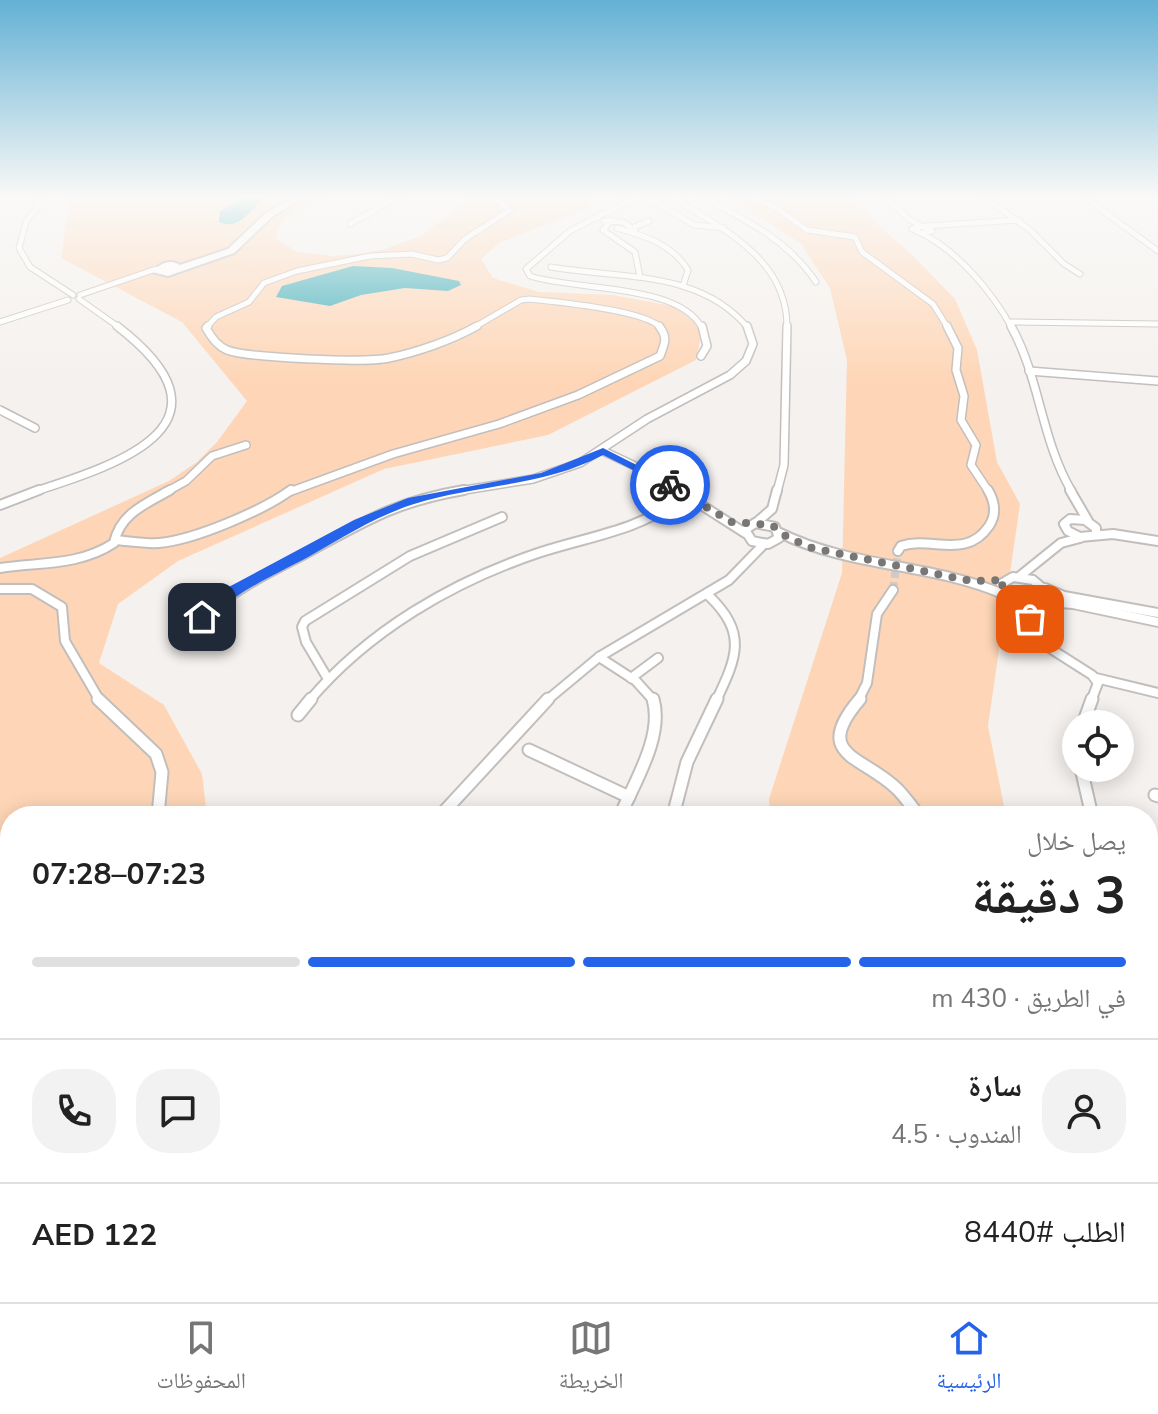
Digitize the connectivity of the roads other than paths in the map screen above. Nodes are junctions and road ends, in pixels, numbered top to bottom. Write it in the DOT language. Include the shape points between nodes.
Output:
graph roads {
  1 [pos="24,258"];
  2 [pos="208,258"];
  3 [pos="208,258"];
  4 [pos="362,258"];
  5 [pos="536,258"];
  6 [pos="636,258"];
  7 [pos="678,258"];
  8 [pos="760,258"];
  9 [pos="798,258"];
  10 [pos="870,258"];
  11 [pos="956,258"];
  12 [pos="1058,258"];
  13 [pos="176,267"];
  14 [pos="551,267"];
  15 [pos="158,271"];
  16 [pos="1080,274"];
  17 [pos="640,277"];
  18 [pos="816,282"];
  19 [pos="683,286"];
  20 [pos="75,297"];
  21 [pos="0,322"];
  22 [pos="1011,322"];
  23 [pos="1158,324"];
  24 [pos="701,356"];
  25 [pos="1029,371"];
  26 [pos="1158,381"];
  27 [pos="0,410"];
  28 [pos="35,428"];
  29 [pos="246,445"];
  30 [pos="603,451"];
  31 [pos="686,496"];
  32 [pos="1078,503"];
  33 [pos="0,505"];
  34 [pos="772,509"];
  35 [pos="502,517"];
  36 [pos="1070,519"];
  37 [pos="1088,521"];
  38 [pos="731,522"];
  39 [pos="755,523"];
  40 [pos="1066,529"];
  41 [pos="1096,531"];
  42 [pos="777,534"];
  43 [pos="747,536"];
  44 [pos="1084,537"];
  45 [pos="115,540"];
  46 [pos="1158,541"];
  47 [pos="1061,543"];
  48 [pos="764,544"];
  49 [pos="898,551"];
  50 [pos="749,558"];
  51 [pos="1034,564"];
  52 [pos="0,568"];
  53 [pos="1020,576"];
  54 [pos="1004,580"];
  55 [pos="971,581"];
  56 [pos="1041,585"];
  57 [pos="0,589"];
  58 [pos="893,590"];
  59 [pos="1003,594"];
  60 [pos="708,595"];
  61 [pos="1012,601"];
  62 [pos="1046,602"];
  63 [pos="1034,607"];
  64 [pos="1158,613"];
  65 [pos="202,617"];
  66 [pos="1158,622"];
  67 [pos="1030,626"];
  68 [pos="599,657"];
  69 [pos="658,658"];
  70 [pos="631,678"];
  71 [pos="1096,678"];
  72 [pos="328,679"];
  73 [pos="1158,693"];
  74 [pos="1089,710"];
  75 [pos="298,715"];
  76 [pos="529,750"];
  77 [pos="1084,782"];
  78 [pos="629,797"];
  79 [pos="159,806"];
  80 [pos="449,806"];
  81 [pos="625,806"];
  82 [pos="676,806"];
  83 [pos="911,806"];
  84 [pos="1090,806"];
  1 -- 20 [label="street"];
  2 -- 13 [label="street"];
  3 -- 13 [label="street"];
  4 -- 45 [label="street" via="264,283 249,302 211,321 208,335 231,351 374,361 454,337 530,299 624,311 651,320 666,341 660,356 631,372 508,421 295,488 273,503 211,528 159,543"];
  5 -- 24 [label="street" via="526,269 544,282 631,292 677,305 705,330 707,346"];
  6 -- 17 [label="street"];
  7 -- 19 [label="street" via="689,273"];
  8 -- 34 [label="street" via="782,290 789,313 785,456"];
  9 -- 18 [label="street"];
  10 -- 49 [label="street" via="933,304 957,344 956,370 964,396 961,420 974,439 971,465 991,495 993,518 970,545 914,543"];
  11 -- 22 [label="street"];
  12 -- 16 [label="street"];
  13 -- 15 [label="street"];
  14 -- 17 [label="street"];
  15 -- 20 [label="street"];
  17 -- 19 [label="street"];
  19 -- 30 [label="street" via="739,316 750,337 747,359 728,380 656,414"];
  20 -- 21 [label="street"];
  20 -- 33 [label="street" via="123,330 162,368 173,388 172,418 154,440 127,458"];
  22 -- 23 [label="street"];
  22 -- 25 [label="street"];
  25 -- 26 [label="street"];
  25 -- 32 [label="street" via="1052,455"];
  27 -- 28 [label="street"];
  29 -- 45 [label="street" via="212,456 186,481 130,513"];
  30 -- 31 [label="street"];
  30 -- 65 [label="street" via="543,476 449,492 384,510 240,586"];
  31 -- 38 [label="street"];
  31 -- 72 [label="street" via="637,525 523,559 448,593 382,634"];
  32 -- 36 [label="street"];
  32 -- 37 [label="street"];
  34 -- 39 [label="street"];
  34 -- 42 [label="street"];
  35 -- 72 [label="street" via="410,556 305,621 306,642"];
  36 -- 37 [label="street"];
  36 -- 40 [label="street"];
  37 -- 41 [label="street"];
  38 -- 39 [label="street"];
  38 -- 43 [label="street"];
  39 -- 42 [label="street"];
  39 -- 43 [label="street"];
  40 -- 44 [label="street"];
  40 -- 47 [label="street"];
  41 -- 44 [label="street"];
  41 -- 46 [label="street"];
  42 -- 48 [label="street"];
  42 -- 55 [label="street" via="803,545"];
  43 -- 48 [label="street"];
  43 -- 50 [label="street"];
  44 -- 47 [label="street"];
  45 -- 52 [label="street" via="100,552 72,561"];
  47 -- 51 [label="street"];
  48 -- 50 [label="street"];
  50 -- 60 [label="street"];
  51 -- 53 [label="street"];
  51 -- 56 [label="street"];
  53 -- 54 [label="street"];
  53 -- 56 [label="street"];
  54 -- 55 [label="street"];
  54 -- 59 [label="street"];
  55 -- 59 [label="street"];
  56 -- 62 [label="street"];
  56 -- 64 [label="street" via="1064,596"];
  57 -- 79 [label="street" via="32,589 62,607 65,641 94,696 156,754 162,772"];
  58 -- 83 [label="street" via="877,614 864,691 838,731 849,757 894,786"];
  59 -- 61 [label="street"];
  60 -- 68 [label="street"];
  60 -- 82 [label="street" via="729,618 737,650 687,762"];
  61 -- 63 [label="street"];
  61 -- 67 [label="street"];
  62 -- 63 [label="street"];
  62 -- 66 [label="street"];
  63 -- 67 [label="street"];
  67 -- 71 [label="street" via="1055,653"];
  68 -- 70 [label="street"];
  68 -- 80 [label="street" via="527,718"];
  69 -- 70 [label="street"];
  70 -- 78 [label="street" via="652,696 658,714"];
  71 -- 73 [label="street"];
  71 -- 74 [label="street" via="1099,688"];
  72 -- 75 [label="street"];
  76 -- 78 [label="street"];
  77 -- 84 [label="street"];
  78 -- 81 [label="street"];
}
